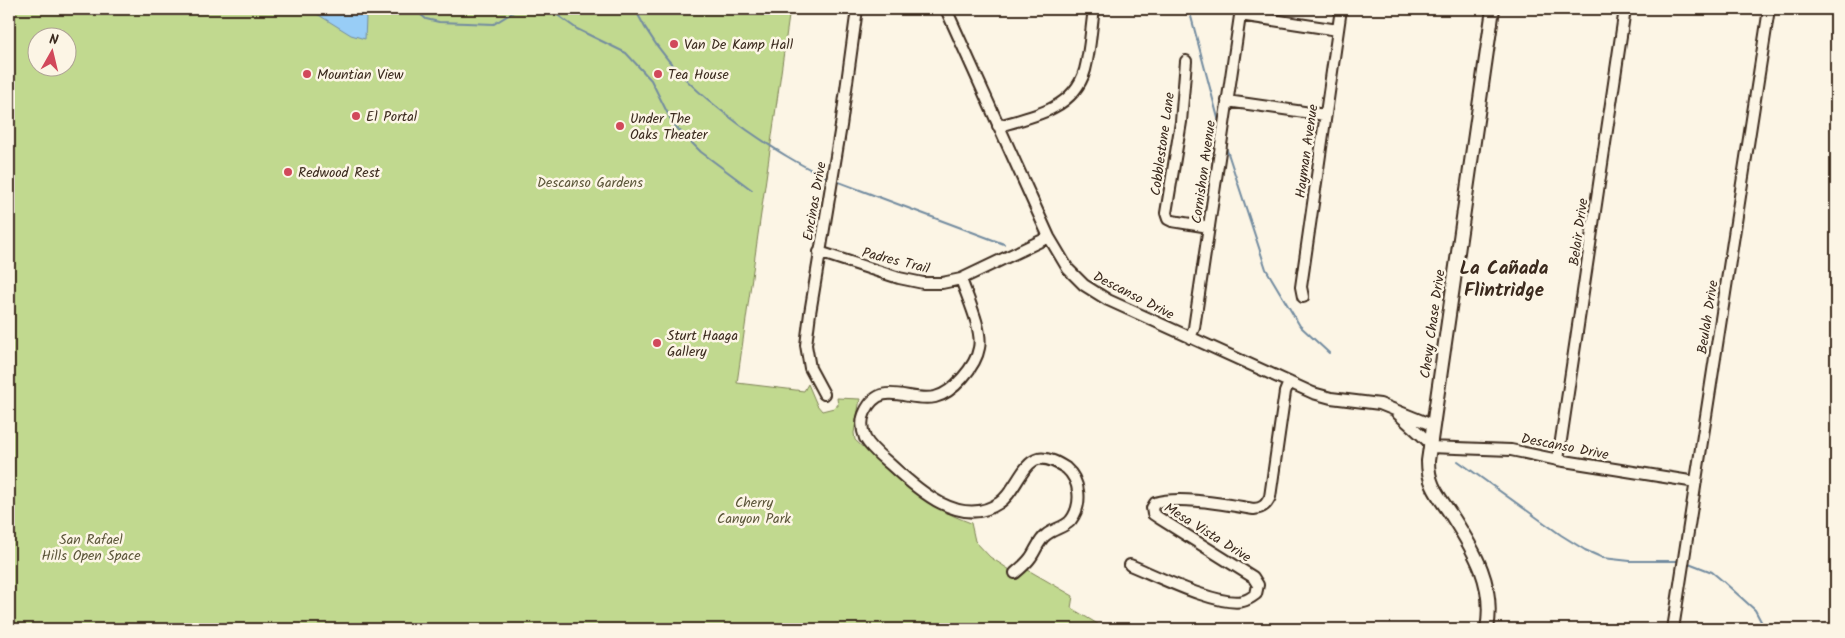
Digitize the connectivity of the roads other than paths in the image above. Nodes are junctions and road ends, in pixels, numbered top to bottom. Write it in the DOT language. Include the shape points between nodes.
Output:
graph roads {
  1 [pos="856,9"];
  2 [pos="946,9"];
  3 [pos="1094,9"];
  4 [pos="1341,9"];
  5 [pos="1493,9"];
  6 [pos="1625,9"];
  7 [pos="1769,9"];
  8 [pos="1241,12"];
  9 [pos="1338,30"];
  10 [pos="1186,61"];
  11 [pos="1227,101"];
  12 [pos="1325,115"];
  13 [pos="998,126"];
  14 [pos="1209,227"];
  15 [pos="1049,238"];
  16 [pos="819,252"];
  17 [pos="961,280"];
  18 [pos="1303,296"];
  19 [pos="1190,338"];
  20 [pos="1289,382"];
  21 [pos="824,394"];
  22 [pos="1396,412"];
  23 [pos="1432,425"];
  24 [pos="1430,445"];
  25 [pos="1558,460"];
  26 [pos="1696,482"];
  27 [pos="1130,565"];
  28 [pos="1015,573"];
  29 [pos="1487,629"];
  30 [pos="1673,629"];
  1 -- 16 [label="street, Encinas Drive" via="841,126"];
  2 -- 13 [label="street, Descanso Drive"];
  3 -- 13 [label="street" via="1080,84 1066,101 1041,114"];
  4 -- 9 [label="street, Hayman Avenue"];
  5 -- 23 [label="main road, Chevy Chase Drive"];
  6 -- 25 [label="street, Belair Drive"];
  7 -- 26 [label="street, Beulah Drive"];
  8 -- 9 [label="street"];
  8 -- 11 [label="street, Cornishon Avenue"];
  9 -- 12 [label="street, Hayman Avenue"];
  10 -- 14 [label="street, Cobblestone Lane" via="1181,122 1166,213 1172,221"];
  11 -- 12 [label="street"];
  11 -- 14 [label="street, Cornishon Avenue"];
  12 -- 18 [label="street, Hayman Avenue" via="1301,287"];
  13 -- 15 [label="street, Descanso Drive"];
  14 -- 19 [label="street, Cornishon Avenue"];
  15 -- 17 [label="street, Padres Trail"];
  15 -- 19 [label="street, Descanso Drive" via="1068,269 1084,285 1108,300"];
  16 -- 17 [label="street, Padres Trail" via="923,283"];
  16 -- 21 [label="street, Encinas Drive" via="806,345 810,368"];
  17 -- 28 [label="street" via="979,336 979,350 971,368 958,383 936,397 884,394 875,398 863,415 862,427 873,448 904,477 926,495 958,510 986,510 999,504 1031,462 1039,458 1061,464 1071,473 1079,495 1071,520 1045,535 1030,559"];
  19 -- 20 [label="street, Descanso Drive"];
  20 -- 22 [label="street, Descanso Drive" via="1321,396 1380,404"];
  20 -- 27 [label="street, Mesa Vista Drive" via="1267,504 1254,509 1163,500 1152,508 1153,514 1253,578 1258,585 1256,594 1242,602 1222,600"];
  22 -- 23 [label="street, Descanso Drive"];
  22 -- 24 [label="street"];
  23 -- 24 [label="main road, Chevy Chase Drive"];
  24 -- 25 [label="street, Descanso Drive" via="1511,450"];
  24 -- 29 [label="main road, Chevy Chase Drive" via="1428,473 1433,489 1483,571 1490,604"];
  25 -- 26 [label="street, Descanso Drive"];
  26 -- 30 [label="street, Beulah Drive"];
}
